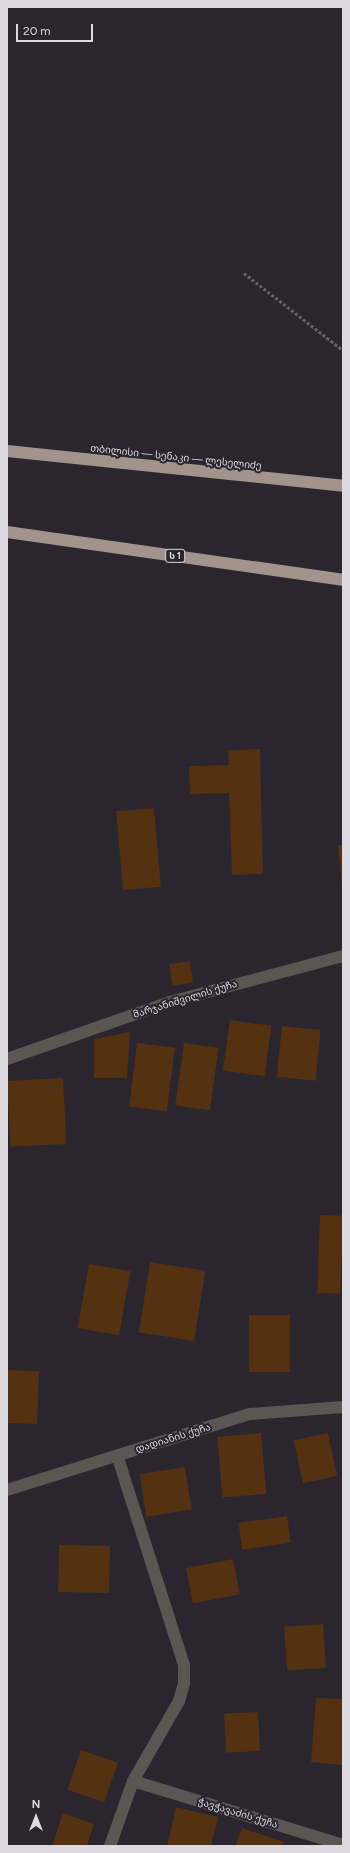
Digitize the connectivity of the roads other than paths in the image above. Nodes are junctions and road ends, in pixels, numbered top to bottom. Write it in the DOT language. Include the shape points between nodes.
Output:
graph roads {
  1 [pos="7,452"];
  2 [pos="343,486"];
  3 [pos="7,532"];
  4 [pos="343,580"];
  5 [pos="343,956"];
  6 [pos="7,1059"];
  7 [pos="343,1407"];
  8 [pos="117,1455"];
  9 [pos="7,1490"];
  10 [pos="133,1781"];
  11 [pos="343,1845"];
  12 [pos="110,1846"];
  1 -- 2 [label="highway, თბილისი — სენაკი — ლესელიძე"];
  3 -- 4 [label="highway, ს 1"];
  5 -- 6 [label="street, მარჯანიშვილის ქუჩა" via="170,1002"];
  7 -- 8 [label="street, დადიანის ქუჩა" via="250,1414"];
  8 -- 9 [label="street, დადიანის ქუჩა"];
  8 -- 10 [label="street" via="184,1666 184,1683 179,1701"];
  10 -- 11 [label="street, ჭავჭავაძის ქუჩა"];
  10 -- 12 [label="street"];
}
